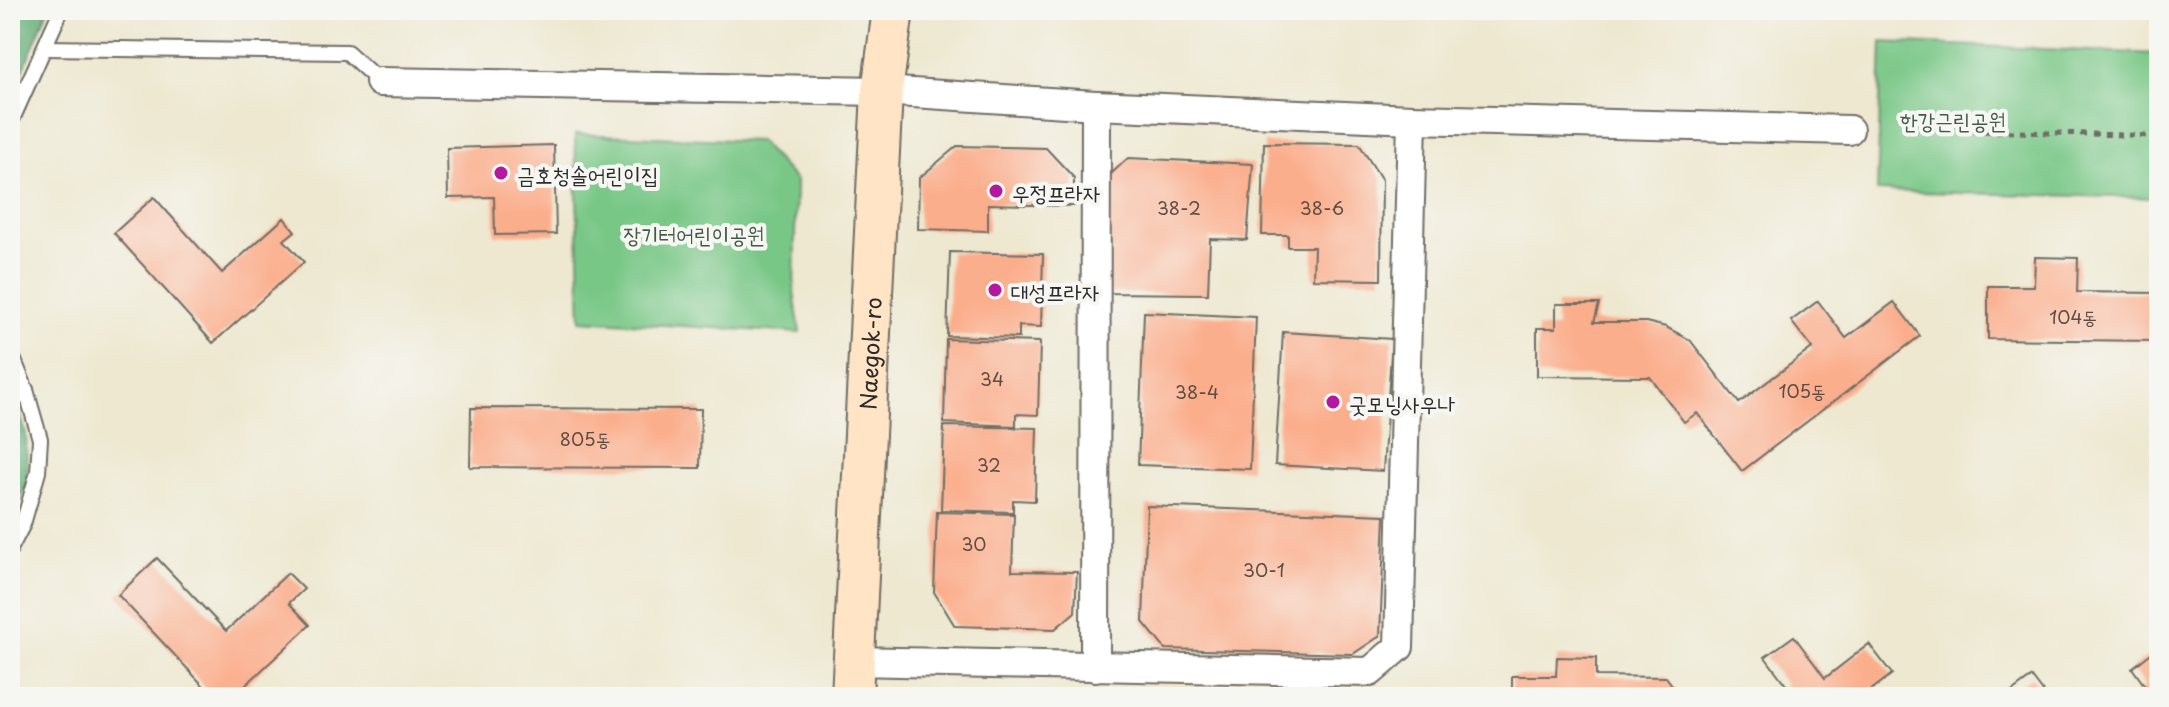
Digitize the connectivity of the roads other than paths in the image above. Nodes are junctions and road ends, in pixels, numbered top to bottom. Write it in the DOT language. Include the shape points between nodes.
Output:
graph roads {
  1 [pos="61,10"];
  2 [pos="893,10"];
  3 [pos="45,48"];
  4 [pos="380,82"];
  5 [pos="882,91"];
  6 [pos="1096,105"];
  7 [pos="1412,119"];
  8 [pos="10,124"];
  9 [pos="1849,130"];
  10 [pos="10,351"];
  11 [pos="26,390"];
  12 [pos="10,405"];
  13 [pos="10,549"];
  14 [pos="1095,667"];
  15 [pos="852,679"];
  1 -- 3 [label="lane"];
  2 -- 5 [label="main road, Naegok-ro"];
  3 -- 4 [label="lane" via="347,52"];
  3 -- 8 [label="lane"];
  4 -- 5 [label="street"];
  5 -- 6 [label="street"];
  5 -- 15 [label="main road, Naegok-ro"];
  6 -- 7 [label="street"];
  6 -- 14 [label="street"];
  7 -- 9 [label="street"];
  7 -- 14 [label="street" via="1399,647 1370,672"];
  10 -- 11 [label="lane"];
  11 -- 12 [label="lane"];
  11 -- 13 [label="lane" via="40,439 38,472"];
  14 -- 15 [label="street"];
}
